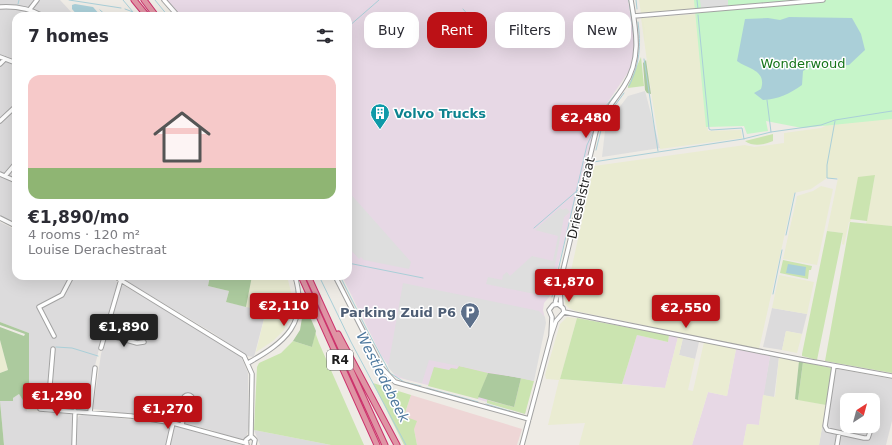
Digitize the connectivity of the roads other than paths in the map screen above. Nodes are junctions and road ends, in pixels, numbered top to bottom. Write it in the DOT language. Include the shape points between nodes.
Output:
graph roads {
  1 [pos="37,0"];
  2 [pos="134,0"];
  3 [pos="144,0"];
  4 [pos="164,0"];
  5 [pos="631,0"];
  6 [pos="823,0"];
  7 [pos="0,7"];
  8 [pos="30,9"];
  9 [pos="36,12"];
  10 [pos="144,12"];
  11 [pos="153,12"];
  12 [pos="174,12"];
  13 [pos="634,16"];
  14 [pos="0,57"];
  15 [pos="5,59"];
  16 [pos="12,62"];
  17 [pos="0,64"];
  18 [pos="12,110"];
  19 [pos="0,121"];
  20 [pos="12,168"];
  21 [pos="0,174"];
  22 [pos="5,176"];
  23 [pos="12,179"];
  24 [pos="0,218"];
  25 [pos="12,224"];
  26 [pos="70,280"];
  27 [pos="120,280"];
  28 [pos="124,280"];
  29 [pos="295,280"];
  30 [pos="303,280"];
  31 [pos="310,280"];
  32 [pos="337,280"];
  33 [pos="560,286"];
  34 [pos="555,304"];
  35 [pos="561,306"];
  36 [pos="564,312"];
  37 [pos="326,315"];
  38 [pos="552,317"];
  39 [pos="559,318"];
  40 [pos="105,334"];
  41 [pos="54,336"];
  42 [pos="550,336"];
  43 [pos="144,342"];
  44 [pos="101,348"];
  45 [pos="53,349"];
  46 [pos="248,363"];
  47 [pos="834,366"];
  48 [pos="96,368"];
  49 [pos="892,376"];
  50 [pos="186,405"];
  51 [pos="40,409"];
  52 [pos="48,409"];
  53 [pos="75,411"];
  54 [pos="90,412"];
  55 [pos="529,419"];
  56 [pos="172,423"];
  57 [pos="182,425"];
  58 [pos="839,432"];
  59 [pos="844,433"];
  60 [pos="870,433"];
  61 [pos="251,436"];
  62 [pos="169,444"];
  63 [pos="246,444"];
  64 [pos="74,445"];
  65 [pos="254,445"];
  66 [pos="377,445"];
  67 [pos="385,445"];
  68 [pos="397,445"];
  69 [pos="522,445"];
  70 [pos="837,445"];
  1 -- 8 [label="street"];
  2 -- 10 [label="highway"];
  3 -- 11 [label="highway"];
  4 -- 12 [label="street"];
  5 -- 13 [label="street, Drieselstraat"];
  6 -- 13 [label="street"];
  7 -- 8 [label="street"];
  8 -- 9 [label="street"];
  13 -- 33 [label="street, Drieselstraat" via="637,45 635,63 624,87 597,127"];
  14 -- 15 [label="street"];
  15 -- 16 [label="street"];
  15 -- 17 [label="street"];
  18 -- 19 [label="street"];
  20 -- 22 [label="street"];
  21 -- 22 [label="street"];
  22 -- 23 [label="street"];
  24 -- 25 [label="street"];
  26 -- 41 [label="street" via="62,295 39,307"];
  27 -- 40 [label="street"];
  28 -- 46 [label="street" via="237,351"];
  29 -- 46 [label="street" via="298,306 293,326 282,341"];
  30 -- 66 [label="highway, R4"];
  31 -- 37 [label="highway, R4"];
  32 -- 55 [label="street" via="382,368 394,382"];
  33 -- 34 [label="street, Drieselstraat"];
  33 -- 35 [label="street, Drieselstraat"];
  34 -- 35 [label="street"];
  34 -- 38 [label="street, Drieselstraat" via="549,310"];
  35 -- 36 [label="street, Drieselstraat"];
  36 -- 39 [label="street, Drieselstraat"];
  36 -- 47 [label="street"];
  37 -- 67 [label="highway, R4"];
  37 -- 68 [label="highway"];
  38 -- 39 [label="street"];
  38 -- 42 [label="street, Drieselstraat"];
  39 -- 42 [label="street, Drieselstraat"];
  40 -- 43 [label="street" via="137,343"];
  40 -- 44 [label="street"];
  42 -- 55 [label="street, Drieselstraat"];
  45 -- 52 [label="street"];
  46 -- 61 [label="street" via="252,374"];
  47 -- 49 [label="street"];
  47 -- 58 [label="street" via="825,426 827,430"];
  48 -- 54 [label="street"];
  50 -- 57 [label="street"];
  51 -- 52 [label="street"];
  52 -- 53 [label="street"];
  53 -- 54 [label="street"];
  53 -- 64 [label="street"];
  54 -- 56 [label="street"];
  55 -- 69 [label="street, Drieselstraat"];
  56 -- 57 [label="street"];
  56 -- 62 [label="street"];
  57 -- 63 [label="street"];
  58 -- 70 [label="street"];
  59 -- 60 [label="street" via="868,438"];
  61 -- 63 [label="street" via="246,438"];
  61 -- 65 [label="street" via="255,439"];
}
